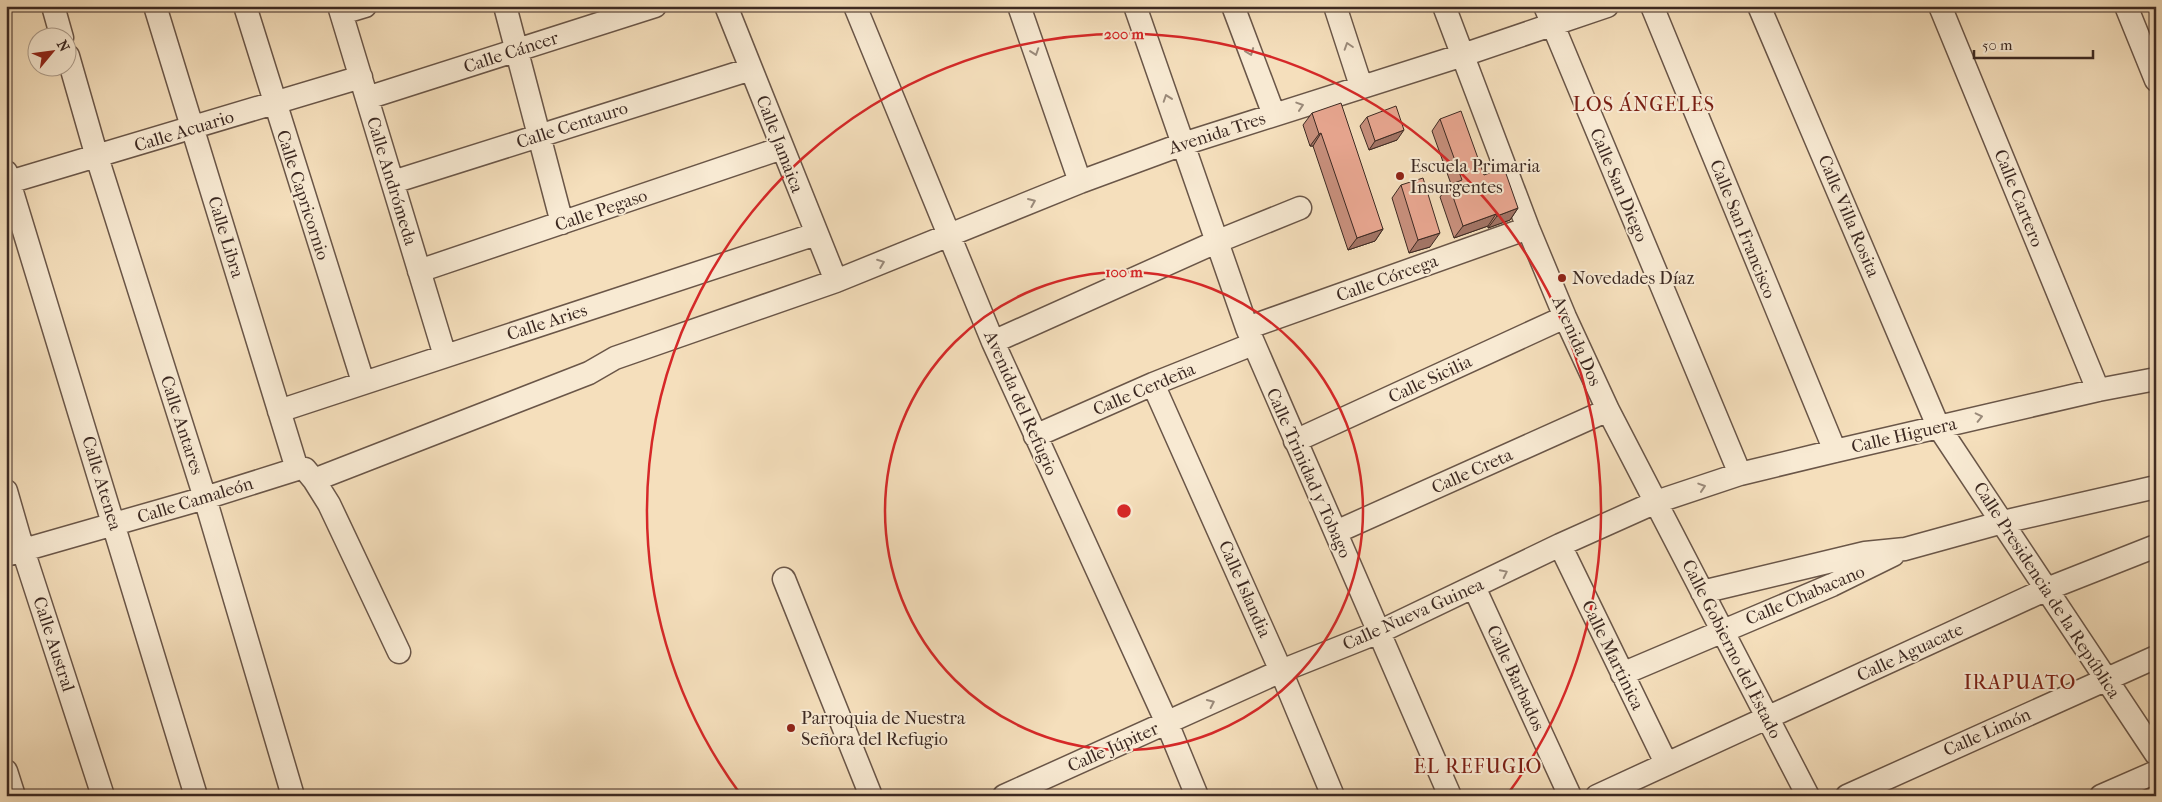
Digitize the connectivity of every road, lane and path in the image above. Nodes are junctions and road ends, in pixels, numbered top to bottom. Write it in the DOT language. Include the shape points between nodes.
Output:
graph roads {
  1 [pos="53,6"];
  2 [pos="155,6"];
  3 [pos="245,6"];
  4 [pos="365,6"];
  5 [pos="506,6"];
  6 [pos="655,6"];
  7 [pos="726,6"];
  8 [pos="855,6"];
  9 [pos="1019,6"];
  10 [pos="1135,6"];
  11 [pos="1233,6"];
  12 [pos="1335,6"];
  13 [pos="1444,6"];
  14 [pos="1606,6"];
  15 [pos="1652,6"];
  16 [pos="1759,6"];
  17 [pos="1940,6"];
  18 [pos="2126,6"];
  19 [pos="340,10"];
  20 [pos="1548,15"];
  21 [pos="59,28"];
  22 [pos="518,50"];
  23 [pos="1463,55"];
  24 [pos="751,68"];
  25 [pos="74,78"];
  26 [pos="2156,80"];
  27 [pos="1361,86"];
  28 [pos="364,87"];
  29 [pos="274,104"];
  30 [pos="1274,115"];
  31 [pos="193,127"];
  32 [pos="539,136"];
  33 [pos="1183,144"];
  34 [pos="782,148"];
  35 [pos="97,157"];
  36 [pos="7,179"];
  37 [pos="393,182"];
  38 [pos="1080,182"];
  39 [pos="1300,208"];
  40 [pos="562,223"];
  41 [pos="1528,228"];
  42 [pos="816,234"];
  43 [pos="949,236"];
  44 [pos="1216,242"];
  45 [pos="419,271"];
  46 [pos="836,280"];
  47 [pos="1566,317"];
  48 [pos="1250,336"];
  49 [pos="993,342"];
  50 [pos="445,356"];
  51 [pos="2156,379"];
  52 [pos="363,382"];
  53 [pos="1153,384"];
  54 [pos="2098,390"];
  55 [pos="1608,410"];
  56 [pos="279,411"];
  57 [pos="1938,426"];
  58 [pos="1035,436"];
  59 [pos="1295,440"];
  60 [pos="1835,451"];
  61 [pos="302,469"];
  62 [pos="1740,474"];
  63 [pos="2156,487"];
  64 [pos="6,491"];
  65 [pos="205,498"];
  66 [pos="1656,502"];
  67 [pos="2003,522"];
  68 [pos="115,524"];
  69 [pos="1336,532"];
  70 [pos="1560,545"];
  71 [pos="2156,546"];
  72 [pos="1905,549"];
  73 [pos="15,552"];
  74 [pos="784,579"];
  75 [pos="1474,588"];
  76 [pos="2047,590"];
  77 [pos="1702,592"];
  78 [pos="1721,631"];
  79 [pos="1378,632"];
  80 [pos="399,652"];
  81 [pos="2156,657"];
  82 [pos="1281,671"];
  83 [pos="1622,674"];
  84 [pos="2106,679"];
  85 [pos="1767,717"];
  86 [pos="1167,723"];
  87 [pos="2156,754"];
  88 [pos="1666,764"];
  89 [pos="6,771"];
  90 [pos="2156,772"];
  91 [pos="290,795"];
  92 [pos="14,796"];
  93 [pos="103,796"];
  94 [pos="196,796"];
  95 [pos="871,796"];
  96 [pos="1004,796"];
  97 [pos="1197,796"];
  98 [pos="1333,796"];
  99 [pos="1450,796"];
  100 [pos="1570,796"];
  101 [pos="1597,796"];
  102 [pos="1808,796"];
  103 [pos="1847,796"];
  104 [pos="2101,796"];
  1 -- 21 [label="street"];
  2 -- 31 [label="street, Calle Libra"];
  3 -- 29 [label="street, Calle Capricornio"];
  4 -- 19 [label="street"];
  5 -- 22 [label="street"];
  6 -- 22 [label="street, Calle Cáncer"];
  7 -- 24 [label="street, Calle Jamaica"];
  8 -- 43 [label="street, Avenida del Refugio"];
  9 -- 38 [label="street, one-way"];
  33 -- 10 [label="street, Calle Trinidad y Tobago, one-way"];
  11 -- 30 [label="street, one-way"];
  27 -- 12 [label="street, one-way"];
  13 -- 23 [label="street, Avenida Dos"];
  14 -- 20 [label="street, Avenida Tres"];
  15 -- 60 [label="street, Calle San Francisco"];
  16 -- 57 [label="street, Calle Villa Rosita"];
  17 -- 54 [label="street, Calle Cartero"];
  18 -- 26 [label="street"];
  19 -- 28 [label="street, Calle Andrómeda"];
  20 -- 23 [label="street, Avenida Tres"];
  20 -- 62 [label="street, Calle San Diego"];
  22 -- 28 [label="street, Calle Cáncer"];
  22 -- 32 [label="street"];
  23 -- 27 [label="street, Avenida Tres"];
  23 -- 41 [label="street, Avenida Dos"];
  24 -- 32 [label="street, Calle Centauro"];
  24 -- 34 [label="street, Calle Jamaica"];
  25 -- 35 [label="street, Calle Antares"];
  30 -- 27 [label="street, Avenida Tres, one-way"];
  28 -- 29 [label="street, Calle Acuario"];
  28 -- 37 [label="street, Calle Andrómeda"];
  29 -- 31 [label="street, Calle Acuario"];
  29 -- 52 [label="street, Calle Capricornio"];
  30 -- 33 [label="street, Avenida Tres"];
  31 -- 35 [label="street, Calle Acuario"];
  31 -- 56 [label="street, Calle Libra"];
  32 -- 37 [label="street, Calle Centauro"];
  32 -- 40 [label="street"];
  33 -- 38 [label="street, Avenida Tres"];
  33 -- 44 [label="street, Calle Trinidad y Tobago"];
  34 -- 40 [label="street, Calle Pegaso"];
  34 -- 42 [label="street, Calle Jamaica"];
  35 -- 36 [label="street, Calle Acuario"];
  35 -- 65 [label="street, Calle Antares"];
  36 -- 68 [label="street, Calle Atenea"];
  37 -- 45 [label="street, Calle Andrómeda"];
  43 -- 38 [label="street, Avenida Tres, one-way"];
  39 -- 44 [label="street"];
  40 -- 45 [label="street, Calle Pegaso"];
  41 -- 47 [label="street, Avenida Dos"];
  41 -- 48 [label="street, Calle Córcega"];
  42 -- 46 [label="street, Calle Jamaica"];
  42 -- 50 [label="street, Calle Aries"];
  46 -- 43 [label="street, Avenida Tres, one-way"];
  43 -- 49 [label="street, Avenida del Refugio"];
  44 -- 48 [label="street, Calle Trinidad y Tobago"];
  44 -- 49 [label="street"];
  45 -- 50 [label="street, Calle Andrómeda"];
  46 -- 61 [label="street, Calle Camaleón" via="615,358 589,373"];
  47 -- 55 [label="street, Avenida Dos"];
  47 -- 59 [label="street, Calle Sicilia"];
  48 -- 53 [label="street, Calle Cerdeña"];
  48 -- 59 [label="street, Calle Trinidad y Tobago"];
  49 -- 58 [label="street, Avenida del Refugio"];
  50 -- 52 [label="street, Calle Aries"];
  51 -- 54 [label="street, Calle Higuera"];
  52 -- 56 [label="street, Calle Aries"];
  53 -- 58 [label="street, Calle Cerdeña"];
  53 -- 82 [label="street, Calle Islandia"];
  57 -- 54 [label="street, Calle Higuera, one-way"];
  55 -- 66 [label="street, Avenida Dos"];
  55 -- 69 [label="street, Calle Creta"];
  56 -- 61 [label="street, Calle Libra"];
  57 -- 60 [label="street, Calle Higuera"];
  57 -- 67 [label="street, Calle Presidencia de la República"];
  58 -- 86 [label="street, Avenida del Refugio"];
  59 -- 69 [label="street, Calle Trinidad y Tobago"];
  60 -- 62 [label="street, Calle Higuera"];
  61 -- 65 [label="street, Calle Camaleón"];
  61 -- 80 [label="street, Calle Libra" via="329,504"];
  66 -- 62 [label="street, Calle Higuera, one-way"];
  63 -- 67 [label="street, Calle Chabacano"];
  64 -- 73 [label="street, Calle Austral"];
  65 -- 68 [label="street, Calle Camaleón"];
  65 -- 91 [label="street, Calle Antares"];
  66 -- 70 [label="street, Calle Nueva Guinea"];
  66 -- 77 [label="street, Calle Gobierno del Estado"];
  67 -- 72 [label="street, Calle Chabacano"];
  67 -- 76 [label="street, Calle Presidencia de la República"];
  68 -- 73 [label="street, Calle Camaleón"];
  68 -- 94 [label="street, Calle Atenea"];
  69 -- 79 [label="street, Calle Trinidad y Tobago"];
  75 -- 70 [label="street, Calle Nueva Guinea, one-way"];
  70 -- 83 [label="street, Calle Martinica"];
  71 -- 76 [label="street, Calle Aguacate"];
  72 -- 77 [label="street, Calle Chabacano" via="1865,553"];
  72 -- 78 [label="street, Calle Chabacano" via="1832,585"];
  73 -- 93 [label="street, Calle Austral"];
  74 -- 95 [label="street"];
  75 -- 79 [label="street, Calle Nueva Guinea"];
  75 -- 100 [label="street, Calle Barbados"];
  76 -- 84 [label="street, Calle Presidencia de la República"];
  76 -- 85 [label="street, Calle Aguacate"];
  77 -- 78 [label="street, Calle Gobierno del Estado"];
  78 -- 83 [label="street, Calle Chabacano"];
  78 -- 85 [label="street, Calle Gobierno del Estado"];
  79 -- 82 [label="street, Calle Nueva Guinea"];
  79 -- 99 [label="street, Calle Trinidad y Tobago"];
  81 -- 84 [label="street, Calle Limón"];
  86 -- 82 [label="street, Calle Nueva Guinea, one-way"];
  82 -- 98 [label="street, Calle Islandia"];
  83 -- 88 [label="street, Calle Martinica"];
  84 -- 87 [label="street, Calle Presidencia de la República"];
  84 -- 103 [label="street, Calle Limón"];
  85 -- 88 [label="street, Calle Aguacate"];
  85 -- 102 [label="street, Calle Gobierno del Estado"];
  86 -- 96 [label="street, Calle Júpiter"];
  86 -- 97 [label="street, Avenida del Refugio"];
  88 -- 101 [label="street, Calle Aguacate"];
  89 -- 92 [label="street"];
  90 -- 104 [label="street"];
}
